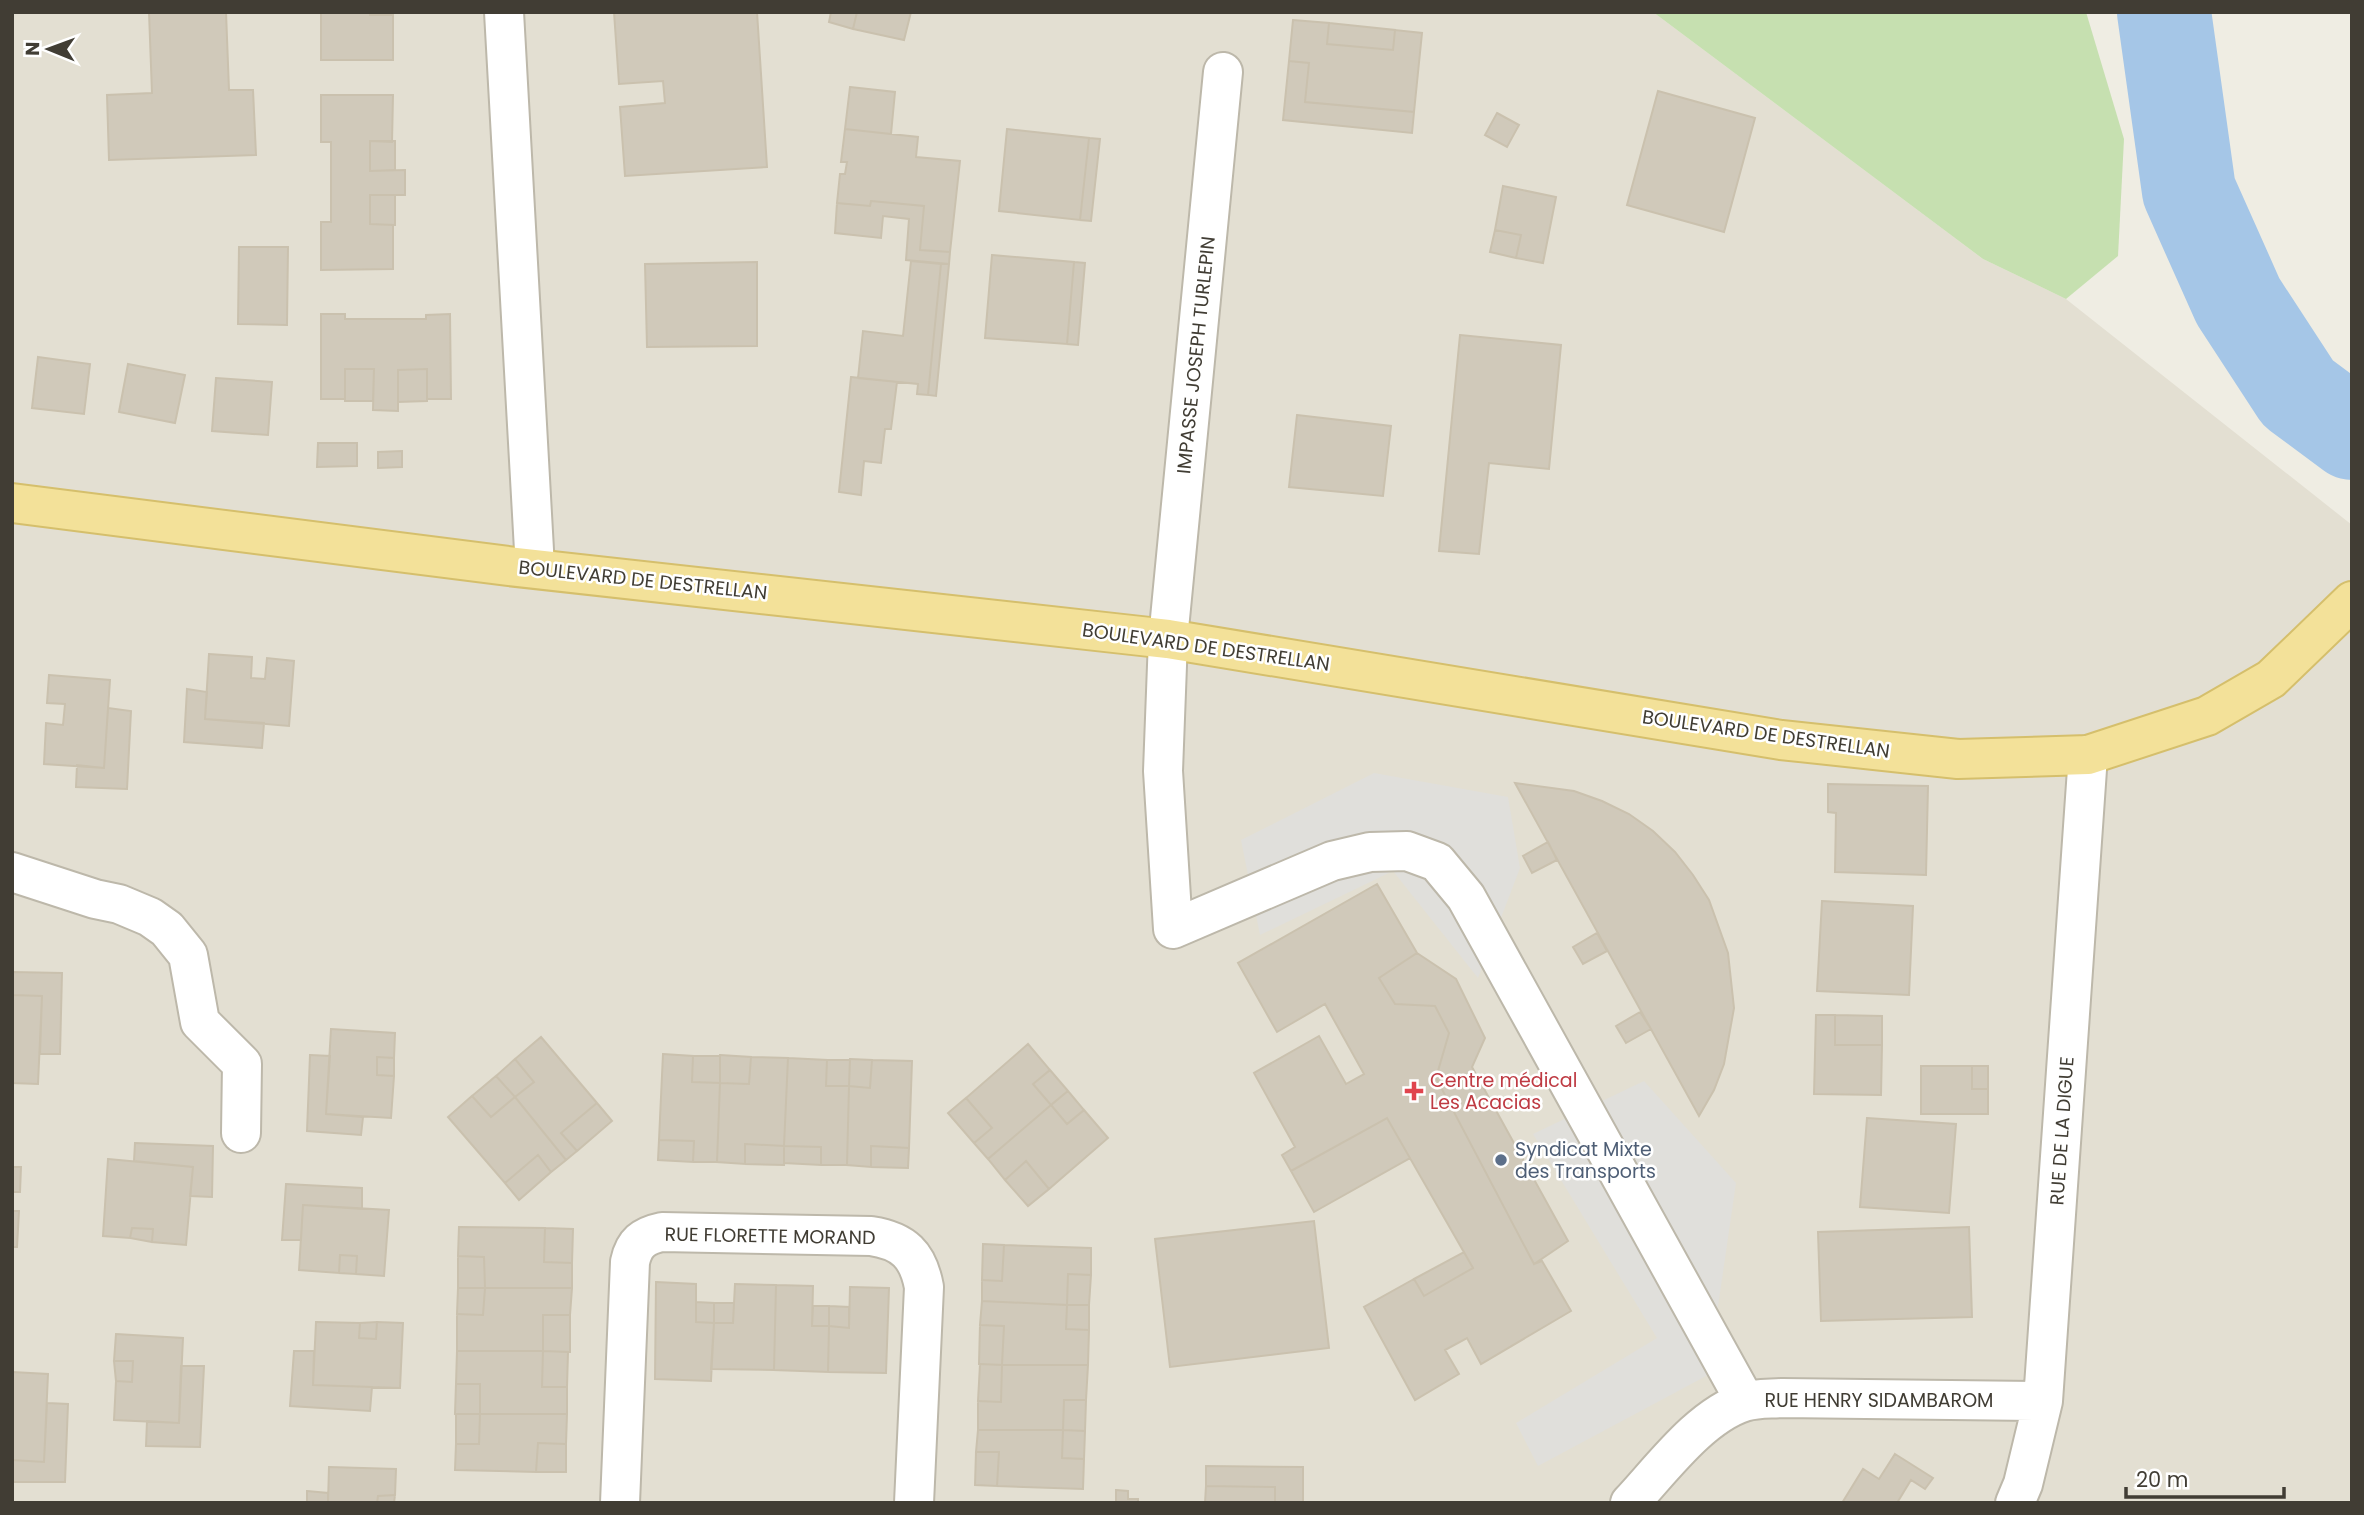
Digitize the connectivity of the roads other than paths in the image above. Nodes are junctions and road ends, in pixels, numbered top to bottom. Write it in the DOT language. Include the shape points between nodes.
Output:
graph roads {
  1 [pos="505,12"];
  2 [pos="1223,72"];
  3 [pos="12,503"];
  4 [pos="535,568"];
  5 [pos="2352,601"];
  6 [pos="1168,639"];
  7 [pos="2088,755"];
  8 [pos="12,872"];
  9 [pos="241,1133"];
  10 [pos="1745,1401"];
  11 [pos="2043,1401"];
  12 [pos="620,1503"];
  13 [pos="914,1503"];
  14 [pos="1630,1503"];
  15 [pos="2015,1503"];
  1 -- 4 [label="street"];
  2 -- 6 [label="street, IMPASSE JOSEPH TURLEPIN"];
  3 -- 4 [label="main road, BOULEVARD DE DESTRELLAN"];
  4 -- 6 [label="main road, BOULEVARD DE DESTRELLAN"];
  5 -- 7 [label="main road, BOULEVARD DE DESTRELLAN" via="2271,679 2207,716"];
  6 -- 7 [label="main road, BOULEVARD DE DESTRELLAN" via="1781,740 1958,759"];
  6 -- 10 [label="street, IMPASSE JOSEPH TURLEPIN" via="1163,771 1173,929 1332,861 1407,850 1437,862 1466,897"];
  7 -- 11 [label="street, RUE DE LA DIGUE"];
  8 -- 9 [label="street" via="135,910 179,942 188,954 200,1022 242,1064"];
  10 -- 11 [label="street, RUE HENRY SIDAMBAROM"];
  10 -- 14 [label="street, RUE HENRY SIDAMBAROM" via="1700,1428"];
  11 -- 15 [label="street, RUE DE LA DIGUE"];
  12 -- 13 [label="street, RUE FLORETTE MORAND" via="630,1262 641,1239 662,1232 871,1236 895,1242 916,1260 924,1287"];
}
